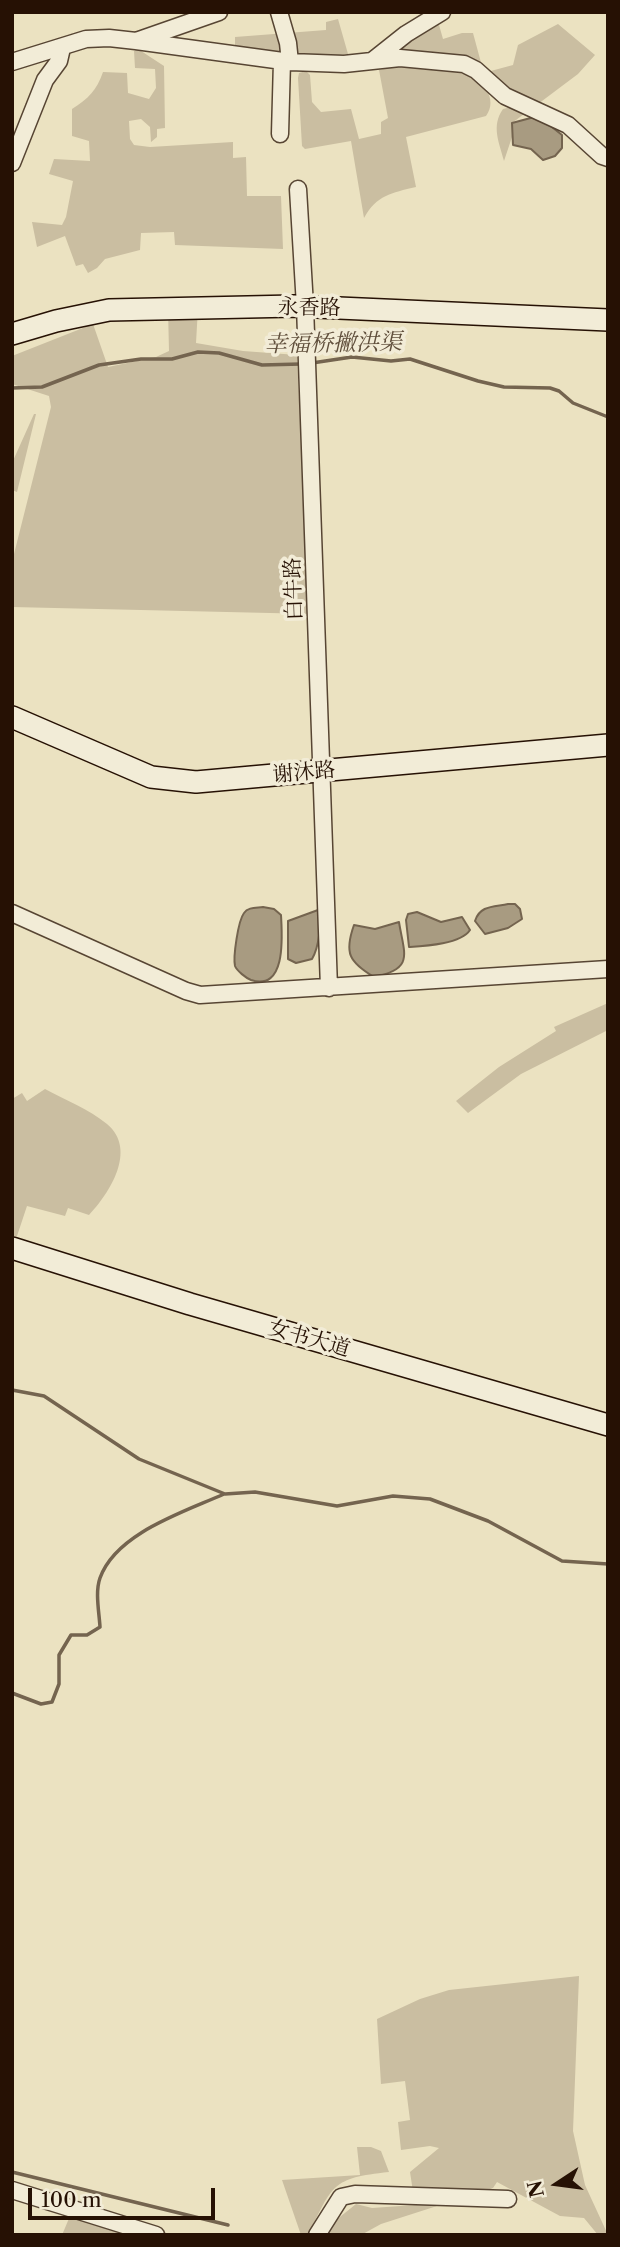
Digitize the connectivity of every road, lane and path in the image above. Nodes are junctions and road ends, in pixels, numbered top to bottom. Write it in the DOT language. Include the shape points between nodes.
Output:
graph roads {
  1 [pos="219,12"];
  2 [pos="279,12"];
  3 [pos="442,12"];
  4 [pos="136,41"];
  5 [pos="62,48"];
  6 [pos="371,61"];
  7 [pos="12,62"];
  8 [pos="286,62"];
  9 [pos="280,134"];
  10 [pos="608,158"];
  11 [pos="12,163"];
  12 [pos="298,189"];
  13 [pos="305,306"];
  14 [pos="608,320"];
  15 [pos="12,334"];
  16 [pos="12,717"];
  17 [pos="608,745"];
  18 [pos="322,771"];
  19 [pos="12,913"];
  20 [pos="608,969"];
  21 [pos="329,988"];
  22 [pos="12,1248"];
  23 [pos="608,1425"];
  24 [pos="12,2190"];
  25 [pos="508,2199"];
  26 [pos="156,2235"];
  27 [pos="317,2235"];
  1 -- 4 [label="street"];
  2 -- 8 [label="street" via="288,43"];
  3 -- 6 [label="street"];
  4 -- 5 [label="street" via="86,39"];
  4 -- 8 [label="street"];
  5 -- 7 [label="street"];
  5 -- 11 [label="street"];
  6 -- 8 [label="street"];
  6 -- 10 [label="street" via="400,58 464,64 501,94 568,125"];
  8 -- 9 [label="street"];
  12 -- 13 [label="street, 白牛路"];
  13 -- 14 [label="main road, 永香路"];
  13 -- 15 [label="main road, 永香路" via="109,310"];
  13 -- 18 [label="street, 白牛路"];
  16 -- 18 [label="main road, 谢沐路" via="151,777 196,782"];
  17 -- 18 [label="main road, 谢沐路"];
  18 -- 21 [label="street, 白牛路"];
  19 -- 21 [label="street" via="200,995"];
  20 -- 21 [label="street"];
  22 -- 23 [label="main road, 女书大道"];
  24 -- 26 [label="street"];
  25 -- 27 [label="street" via="355,2194 341,2197"];
}
